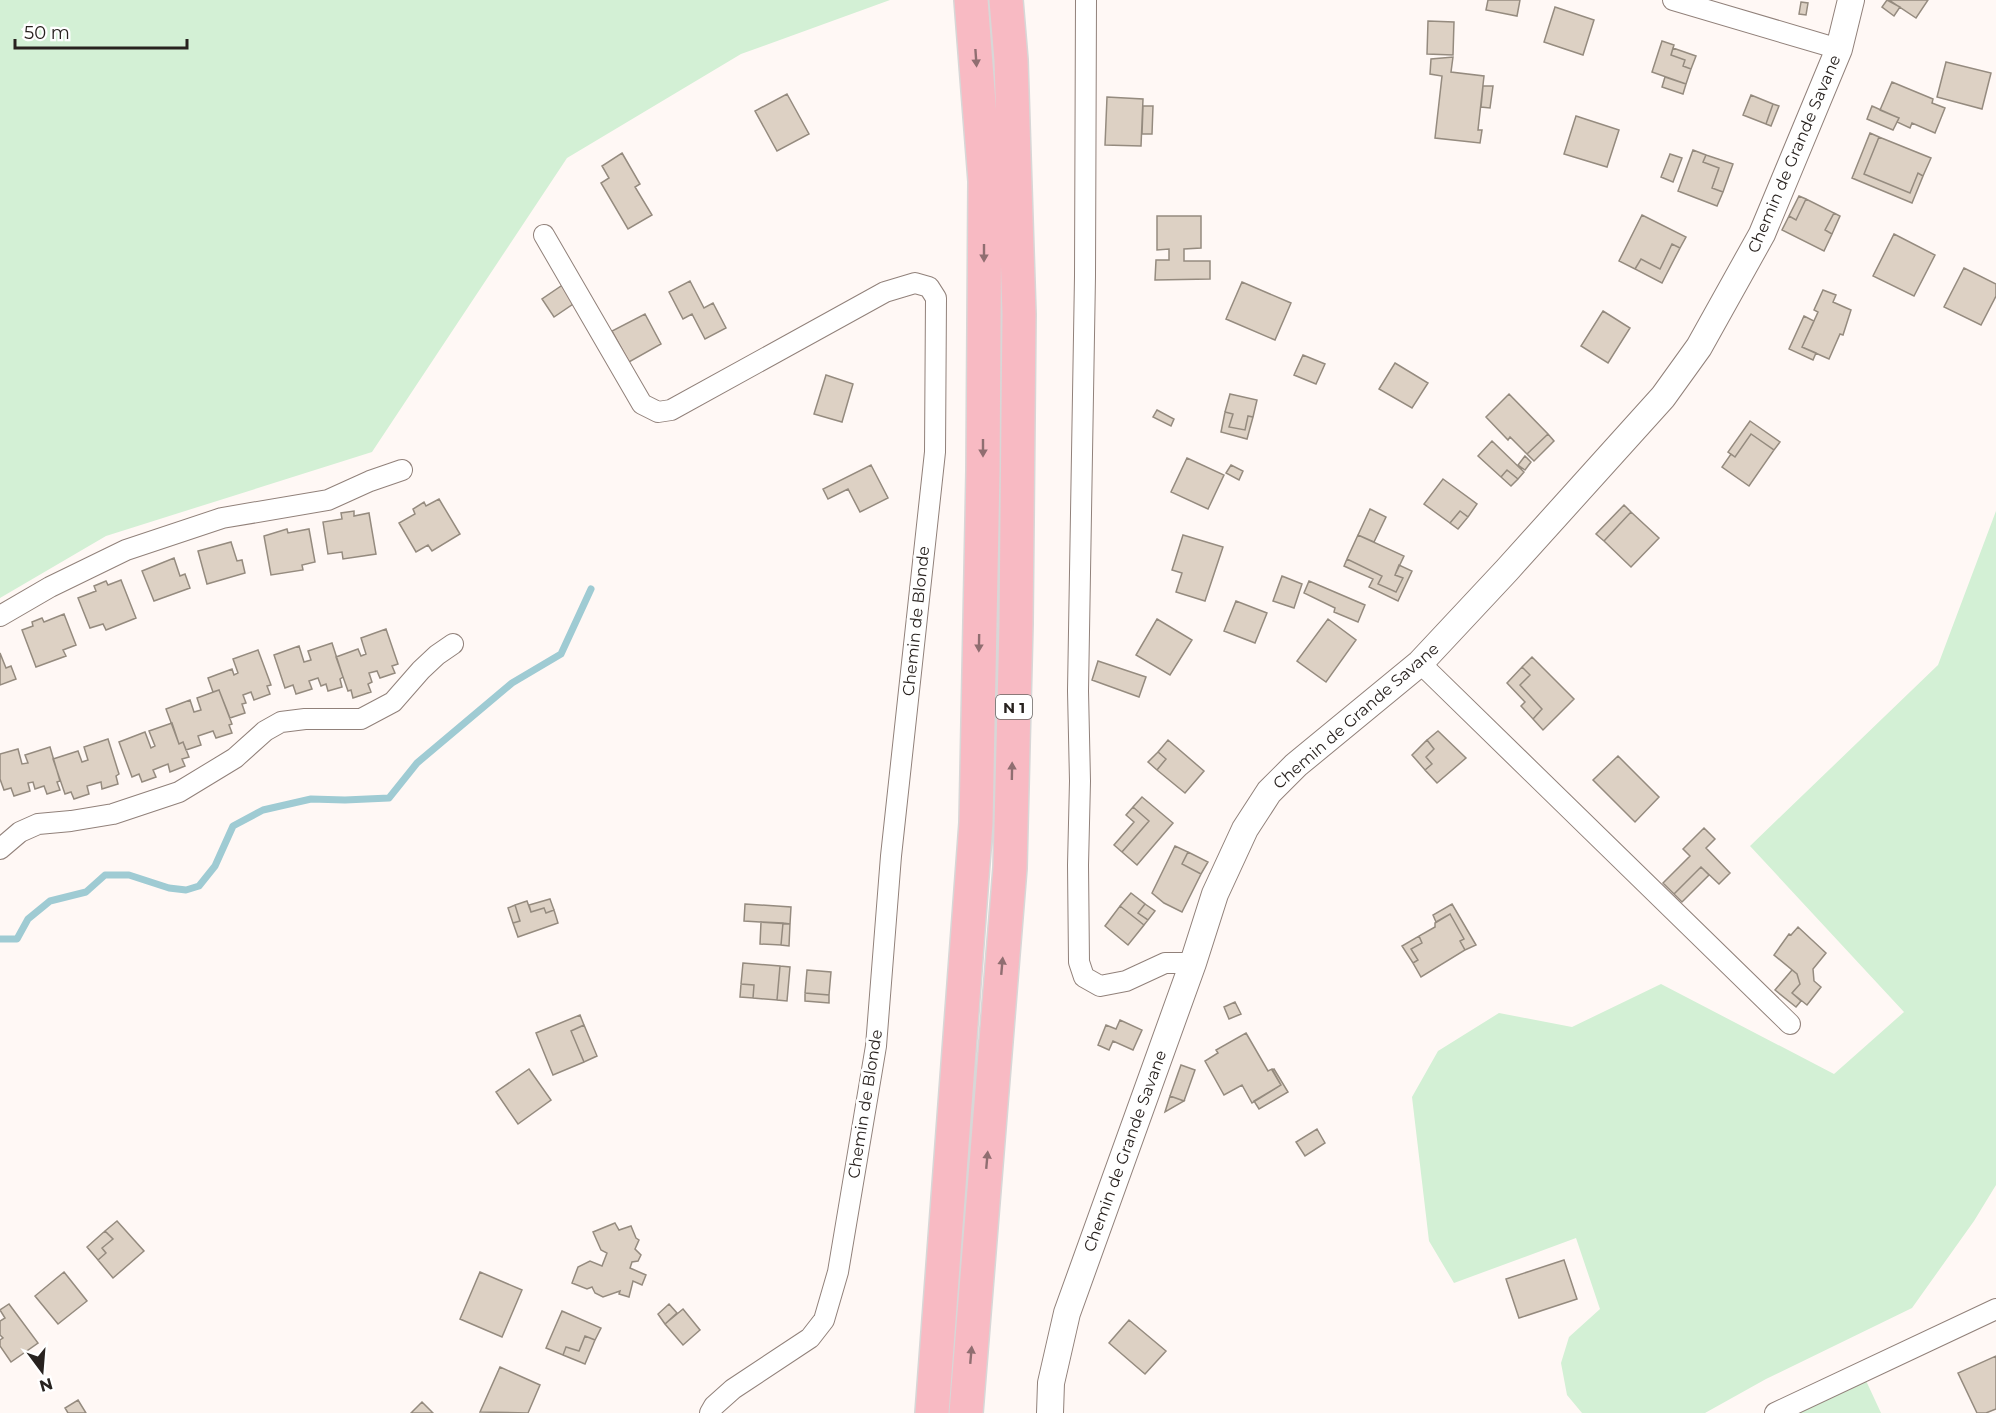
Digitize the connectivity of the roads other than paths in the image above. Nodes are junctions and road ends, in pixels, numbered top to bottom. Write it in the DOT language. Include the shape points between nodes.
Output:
graph roads {
  1 [pos="971,0"];
  2 [pos="1006,0"];
  3 [pos="1086,0"];
  4 [pos="1673,0"];
  5 [pos="1851,0"];
  6 [pos="1839,49"];
  7 [pos="544,235"];
  8 [pos="402,470"];
  9 [pos="0,616"];
  10 [pos="453,644"];
  11 [pos="1419,663"];
  12 [pos="0,849"];
  13 [pos="1193,963"];
  14 [pos="1790,1024"];
  15 [pos="1996,1309"];
  16 [pos="710,1413"];
  17 [pos="932,1413"];
  18 [pos="966,1413"];
  19 [pos="1050,1413"];
  20 [pos="1775,1413"];
  1 -- 17 [label="highway, N 1, one-way" via="985,181 976,823"];
  18 -- 2 [label="highway, N 1, one-way" via="1010,868 1019,314"];
  3 -- 13 [label="street" via="1079,962 1084,977 1100,986 1126,981 1165,963"];
  4 -- 6 [label="street"];
  5 -- 6 [label="street, Chemin de Grande Savane"];
  6 -- 11 [label="street, Chemin de Grande Savane" via="1762,234 1699,347 1655,405"];
  7 -- 16 [label="street, Chemin de Blonde" via="642,404 658,412 671,410 885,292 915,283 930,286 936,298 935,452 891,856 876,1046 838,1272 824,1320 810,1338 733,1389"];
  8 -- 9 [label="street" via="328,500 222,518 126,549"];
  10 -- 12 [label="street" via="429,663 393,702 361,719 281,722 235,758 179,792 113,814 38,824 20,832"];
  11 -- 13 [label="street, Chemin de Grande Savane" via="1269,792 1245,829 1215,894"];
  11 -- 14 [label="street"];
  13 -- 19 [label="street, Chemin de Grande Savane" via="1067,1313 1051,1383"];
  15 -- 20 [label="street"];
}
